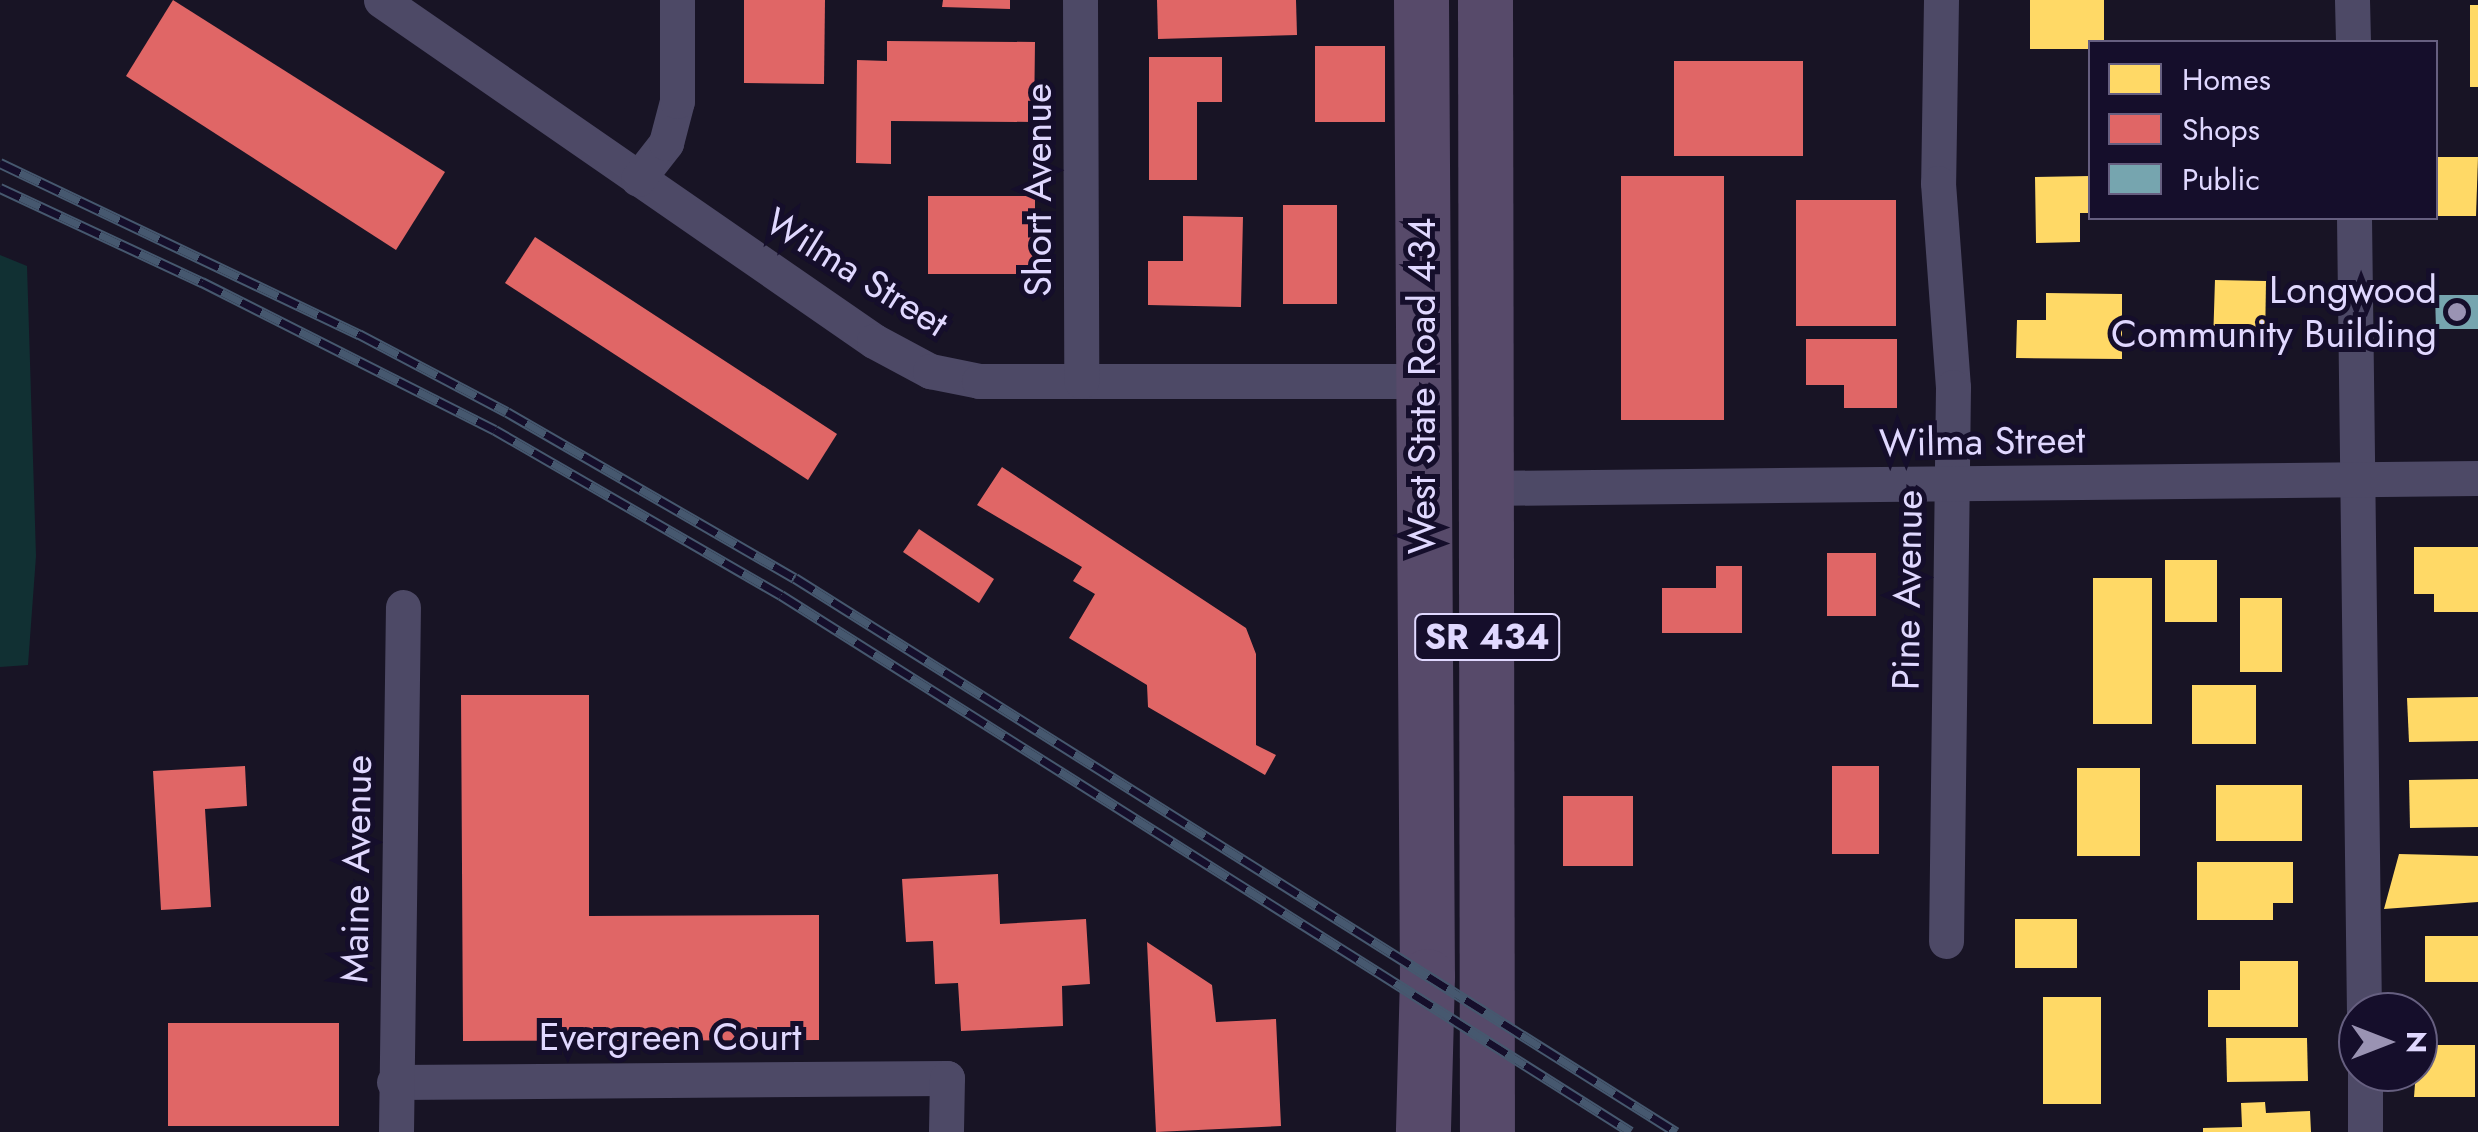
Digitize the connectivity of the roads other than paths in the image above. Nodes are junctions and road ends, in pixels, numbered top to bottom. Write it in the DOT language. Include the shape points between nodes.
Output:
graph roads {
  1 [pos="381,0"];
  2 [pos="676,0"];
  3 [pos="1080,0"];
  4 [pos="1421,0"];
  5 [pos="1484,0"];
  6 [pos="1941,0"];
  7 [pos="2352,0"];
  8 [pos="2352,40"];
  9 [pos="638,179"];
  10 [pos="2354,220"];
  11 [pos="1081,381"];
  12 [pos="1423,381"];
  13 [pos="2478,478"];
  14 [pos="2357,480"];
  15 [pos="1951,483"];
  16 [pos="1487,488"];
  17 [pos="403,608"];
  18 [pos="1946,942"];
  19 [pos="2364,992"];
  20 [pos="394,1082"];
  21 [pos="2365,1092"];
  22 [pos="396,1132"];
  23 [pos="946,1132"];
  24 [pos="1423,1132"];
  25 [pos="1486,1132"];
  26 [pos="2365,1132"];
  1 -- 9 [label="street, Wilma Street"];
  2 -- 9 [label="street" via="676,101 666,143"];
  3 -- 11 [label="street, Short Avenue"];
  4 -- 12 [label="main road, West State Road 434 / SR 434"];
  5 -- 16 [label="main road, West State Road 434 / SR 434"];
  6 -- 15 [label="street, Pine Avenue" via="1938,183 1953,387"];
  7 -- 8 [label="street"];
  9 -- 11 [label="street, Wilma Street" via="885,349 930,371 980,381"];
  10 -- 14 [label="street"];
  11 -- 12 [label="street, Wilma Street"];
  12 -- 24 [label="main road, West State Road 434 / SR 434"];
  13 -- 14 [label="street, Wilma Street"];
  14 -- 15 [label="street, Wilma Street"];
  14 -- 19 [label="street"];
  15 -- 16 [label="street, Wilma Street"];
  15 -- 18 [label="street, Pine Avenue"];
  16 -- 25 [label="main road, West State Road 434 / SR 434"];
  17 -- 20 [label="street, Maine Avenue"];
  20 -- 22 [label="street, Maine Avenue"];
  20 -- 23 [label="street, Evergreen Court" via="947,1078"];
  21 -- 26 [label="street"];
}
